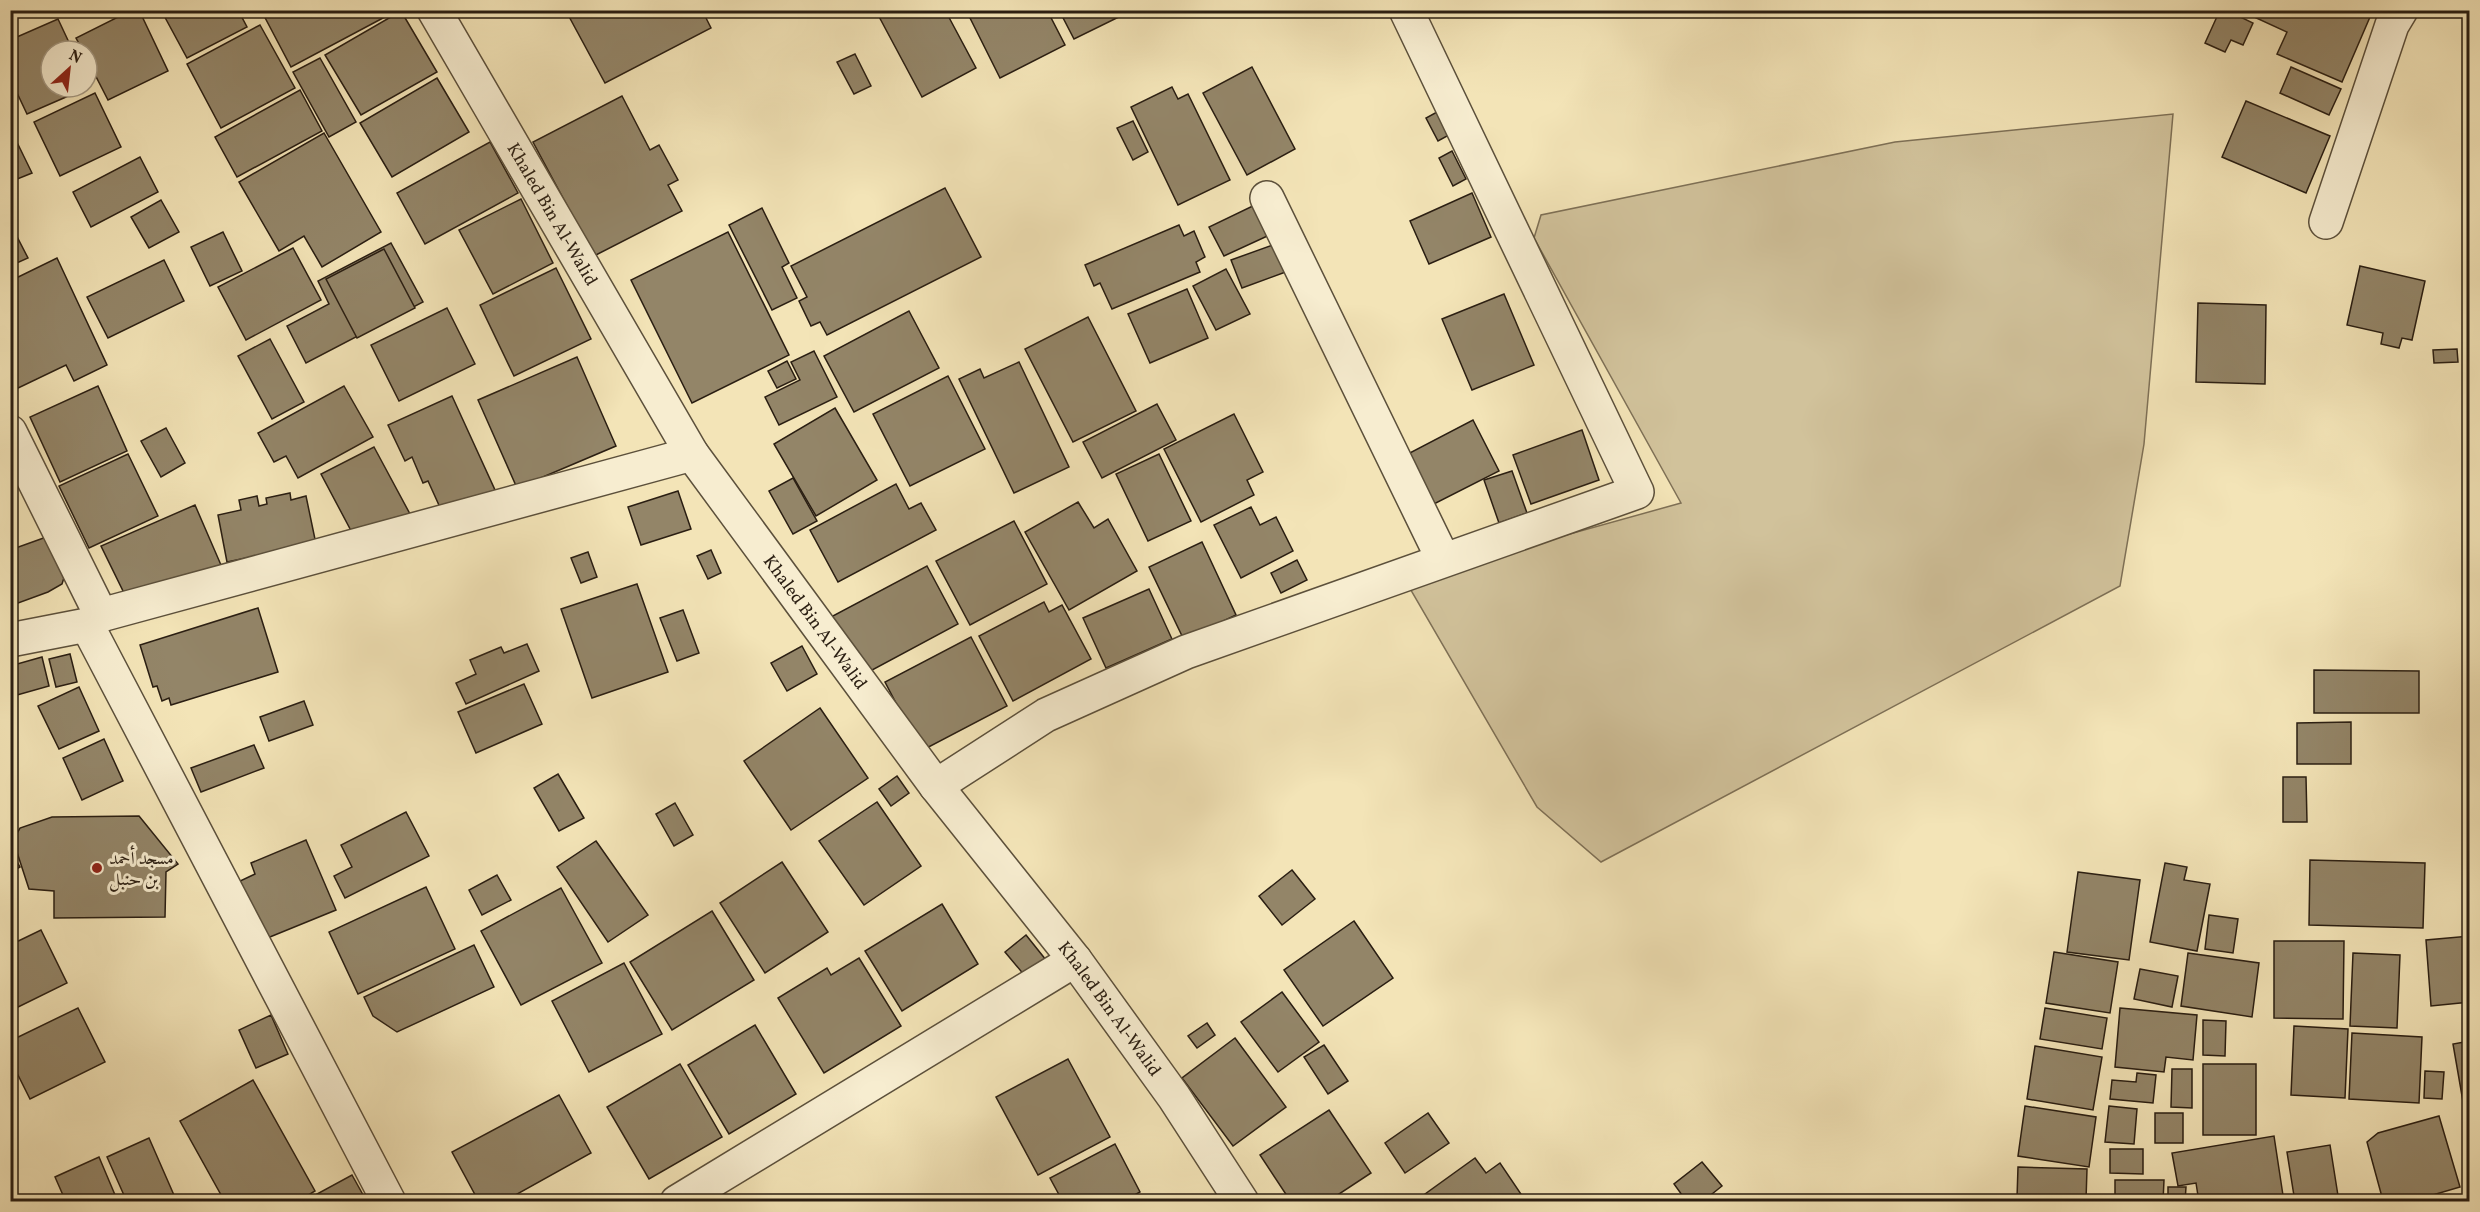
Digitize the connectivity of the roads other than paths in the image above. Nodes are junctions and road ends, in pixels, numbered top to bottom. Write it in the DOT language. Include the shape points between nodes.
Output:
graph roads {
  1 [pos="434,10"];
  2 [pos="1406,10"];
  3 [pos="2401,10"];
  4 [pos="1267,198"];
  5 [pos="2326,222"];
  6 [pos="10,432"];
  7 [pos="692,454"];
  8 [pos="1443,559"];
  9 [pos="94,620"];
  10 [pos="10,640"];
  11 [pos="936,786"];
  12 [pos="1075,960"];
  13 [pos="389,1202"];
  14 [pos="677,1202"];
  15 [pos="1242,1202"];
  1 -- 7 [label="street, Khaled Bin Al-Walid"];
  2 -- 8 [label="street" via="1636,492"];
  3 -- 5 [label="street" via="2392,25"];
  4 -- 8 [label="street"];
  6 -- 9 [label="street"];
  7 -- 9 [label="street"];
  7 -- 11 [label="street, Khaled Bin Al-Walid"];
  8 -- 11 [label="street" via="1186,652 1046,715"];
  9 -- 10 [label="street"];
  9 -- 13 [label="street"];
  11 -- 12 [label="street, Khaled Bin Al-Walid"];
  12 -- 14 [label="street"];
  12 -- 15 [label="street, Khaled Bin Al-Walid" via="1174,1097"];
}
